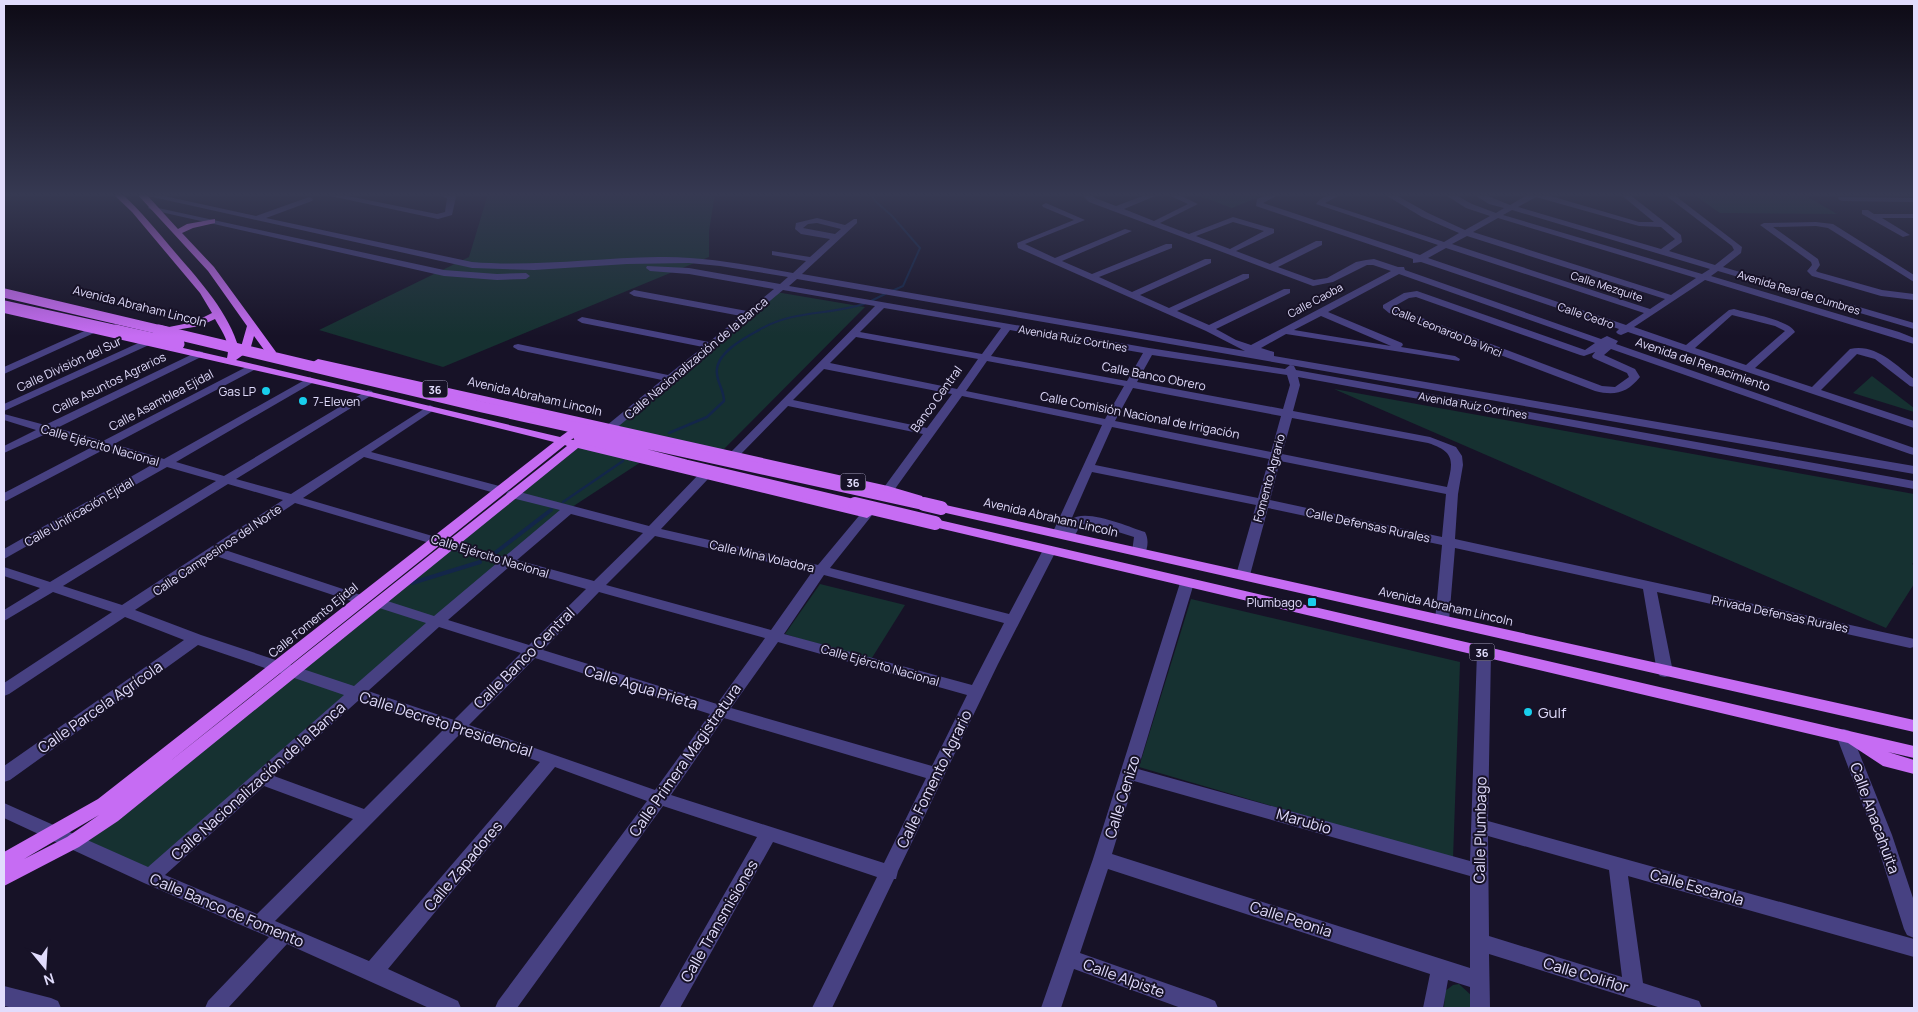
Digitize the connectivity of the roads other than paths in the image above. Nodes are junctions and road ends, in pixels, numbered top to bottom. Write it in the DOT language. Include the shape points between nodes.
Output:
graph roads {
  1 [pos="160,241"];
  2 [pos="185,241"];
  3 [pos="301,241"];
  4 [pos="364,241"];
  5 [pos="832,241"];
  6 [pos="1027,241"];
  7 [pos="1103,241"];
  8 [pos="1208,241"];
  9 [pos="1211,241"];
  10 [pos="1250,241"];
  11 [pos="1350,241"];
  12 [pos="1433,241"];
  13 [pos="1451,241"];
  14 [pos="1492,241"];
  15 [pos="1583,241"];
  16 [pos="1625,241"];
  17 [pos="1677,241"];
  18 [pos="1730,241"];
  19 [pos="1786,241"];
  20 [pos="1854,241"];
  21 [pos="1319,243"];
  22 [pos="1444,245"];
  23 [pos="1168,246"];
  24 [pos="1234,249"];
  25 [pos="340,250"];
  26 [pos="1662,252"];
  27 [pos="775,253"];
  28 [pos="199,257"];
  29 [pos="438,259"];
  30 [pos="813,260"];
  31 [pos="1054,261"];
  32 [pos="1208,261"];
  33 [pos="1408,265"];
  34 [pos="1272,266"];
  35 [pos="1717,268"];
  36 [pos="776,273"];
  37 [pos="721,276"];
  38 [pos="795,276"];
  39 [pos="1246,276"];
  40 [pos="1092,277"];
  41 [pos="1703,277"];
  42 [pos="1914,279"];
  43 [pos="1839,281"];
  44 [pos="1850,284"];
  45 [pos="782,287"];
  46 [pos="4,290"];
  47 [pos="872,290"];
  48 [pos="804,291"];
  49 [pos="1287,291"];
  50 [pos="634,293"];
  51 [pos="4,294"];
  52 [pos="1132,295"];
  53 [pos="1914,296"];
  54 [pos="1672,298"];
  55 [pos="1819,298"];
  56 [pos="1832,302"];
  57 [pos="881,304"];
  58 [pos="4,306"];
  59 [pos="1808,308"];
  60 [pos="4,310"];
  61 [pos="1168,312"];
  62 [pos="1320,312"];
  63 [pos="1651,312"];
  64 [pos="1822,312"];
  65 [pos="217,314"];
  66 [pos="747,314"];
  67 [pos="582,320"];
  68 [pos="1914,325"];
  69 [pos="252,326"];
  70 [pos="1008,326"];
  71 [pos="224,327"];
  72 [pos="172,329"];
  73 [pos="91,331"];
  74 [pos="1213,331"];
  75 [pos="1283,331"];
  76 [pos="186,333"];
  77 [pos="852,333"];
  78 [pos="1612,338"];
  79 [pos="216,340"];
  80 [pos="1914,342"];
  81 [pos="145,343"];
  82 [pos="233,344"];
  83 [pos="710,345"];
  84 [pos="162,346"];
  85 [pos="1250,346"];
  86 [pos="518,347"];
  87 [pos="246,348"];
  88 [pos="1687,349"];
  89 [pos="1149,351"];
  90 [pos="271,352"];
  91 [pos="1238,353"];
  92 [pos="1417,353"];
  93 [pos="199,354"];
  94 [pos="984,357"];
  95 [pos="4,359"];
  96 [pos="1455,359"];
  97 [pos="229,360"];
  98 [pos="1281,360"];
  99 [pos="20,364"];
  100 [pos="822,365"];
  101 [pos="1678,366"];
  102 [pos="252,367"];
  103 [pos="1748,369"];
  104 [pos="4,371"];
  105 [pos="1294,377"];
  106 [pos="671,379"];
  107 [pos="310,380"];
  108 [pos="1914,384"];
  109 [pos="1129,385"];
  110 [pos="1814,392"];
  111 [pos="368,393"];
  112 [pos="958,393"];
  113 [pos="785,402"];
  114 [pos="4,408"];
  115 [pos="430,408"];
  116 [pos="1287,414"];
  117 [pos="4,417"];
  118 [pos="1108,422"];
  119 [pos="586,423"];
  120 [pos="1914,425"];
  121 [pos="604,427"];
  122 [pos="46,429"];
  123 [pos="627,432"];
  124 [pos="929,432"];
  125 [pos="563,441"];
  126 [pos="576,444"];
  127 [pos="104,445"];
  128 [pos="1914,446"];
  129 [pos="4,450"];
  130 [pos="604,450"];
  131 [pos="1914,452"];
  132 [pos="361,453"];
  133 [pos="734,455"];
  134 [pos="1275,456"];
  135 [pos="164,463"];
  136 [pos="1087,467"];
  137 [pos="1914,470"];
  138 [pos="704,476"];
  139 [pos="226,481"];
  140 [pos="1914,484"];
  141 [pos="888,490"];
  142 [pos="505,492"];
  143 [pos="1452,492"];
  144 [pos="4,498"];
  145 [pos="294,499"];
  146 [pos="1262,503"];
  147 [pos="569,509"];
  148 [pos="867,514"];
  149 [pos="971,514"];
  150 [pos="962,529"];
  151 [pos="652,531"];
  152 [pos="1063,535"];
  153 [pos="443,542"];
  154 [pos="1450,542"];
  155 [pos="1049,551"];
  156 [pos="214,552"];
  157 [pos="1139,552"];
  158 [pos="4,555"];
  159 [pos="506,562"];
  160 [pos="821,570"];
  161 [pos="4,571"];
  162 [pos="1243,575"];
  163 [pos="1187,583"];
  164 [pos="52,586"];
  165 [pos="1649,586"];
  166 [pos="596,587"];
  167 [pos="362,600"];
  168 [pos="378,603"];
  169 [pos="124,611"];
  170 [pos="4,616"];
  171 [pos="1012,620"];
  172 [pos="1442,621"];
  173 [pos="436,622"];
  174 [pos="774,635"];
  175 [pos="196,639"];
  176 [pos="1910,643"];
  177 [pos="530,652"];
  178 [pos="1484,652"];
  179 [pos="286,669"];
  180 [pos="1665,672"];
  181 [pos="4,690"];
  182 [pos="976,692"];
  183 [pos="356,694"];
  184 [pos="720,712"];
  185 [pos="1914,726"];
  186 [pos="455,727"];
  187 [pos="1844,735"];
  188 [pos="1914,752"];
  189 [pos="552,759"];
  190 [pos="1914,767"];
  191 [pos="1130,773"];
  192 [pos="936,774"];
  193 [pos="4,775"];
  194 [pos="261,778"];
  195 [pos="659,798"];
  196 [pos="4,810"];
  197 [pos="366,817"];
  198 [pos="1479,826"];
  199 [pos="769,833"];
  200 [pos="53,834"];
  201 [pos="73,842"];
  202 [pos="1102,859"];
  203 [pos="4,861"];
  204 [pos="1617,865"];
  205 [pos="1479,870"];
  206 [pos="890,873"];
  207 [pos="150,877"];
  208 [pos="4,878"];
  209 [pos="259,925"];
  210 [pos="1914,929"];
  211 [pos="283,935"];
  212 [pos="1480,942"];
  213 [pos="1914,948"];
  214 [pos="1068,958"];
  215 [pos="1441,968"];
  216 [pos="373,972"];
  217 [pos="1480,981"];
  218 [pos="1634,990"];
  219 [pos="4,996"];
  220 [pos="51,1008"];
  221 [pos="215,1008"];
  222 [pos="451,1008"];
  223 [pos="505,1008"];
  224 [pos="669,1008"];
  225 [pos="822,1008"];
  226 [pos="1051,1008"];
  227 [pos="1208,1008"];
  228 [pos="1433,1008"];
  229 [pos="1480,1008"];
  230 [pos="1692,1008"];
  1 -- 28 [label="main road" via="174,246 186,258"];
  1 -- 65 [label="main road" via="204,292"];
  2 -- 28 [label="main road"];
  3 -- 25 [label="street, Avenida Ruíz Cortines"];
  4 -- 29 [label="street, Avenida Ruíz Cortines"];
  5 -- 30 [label="street, Calle Nacionalización de la Banca"];
  6 -- 31 [label="street" via="1020,244"];
  7 -- 31 [label="street"];
  8 -- 34 [label="street"];
  9 -- 24 [label="street"];
  10 -- 24 [label="street"];
  11 -- 33 [label="street, Calle Cedro"];
  12 -- 22 [label="street, Calle Mezquite"];
  13 -- 22 [label="street, Calle Caoba"];
  14 -- 54 [label="street"];
  15 -- 41 [label="street, Avenida Real de Cumbres"];
  16 -- 26 [label="street, Avenida Real de Cumbres"];
  17 -- 26 [label="street"];
  18 -- 35 [label="street" via="1738,251"];
  19 -- 43 [label="street" via="1815,262 1812,272"];
  20 -- 42 [label="street"];
  21 -- 34 [label="street"];
  22 -- 33 [label="street, Calle Caoba"];
  22 -- 63 [label="street, Calle Mezquite"];
  23 -- 40 [label="street"];
  24 -- 34 [label="street"];
  25 -- 29 [label="street" via="356,250 415,263"];
  25 -- 37 [label="street, Avenida Ruíz Cortines" via="444,273 478,277 645,268 669,268"];
  26 -- 35 [label="street, Avenida Real de Cumbres"];
  27 -- 30 [label="street"];
  28 -- 69 [label="main road"];
  29 -- 36 [label="street, Avenida Ruíz Cortines" via="509,268 676,259 720,262"];
  30 -- 38 [label="street, Calle Nacionalización de la Banca"];
  31 -- 40 [label="street"];
  32 -- 52 [label="street"];
  33 -- 34 [label="street" via="1370,260 1330,281 1307,281"];
  33 -- 62 [label="street, Calle Caoba"];
  33 -- 78 [label="street, Avenida del Renacimiento"];
  33 -- 78 [label="street, Calle Cedro"];
  35 -- 41 [label="street"];
  35 -- 55 [label="street, Avenida Real de Cumbres"];
  36 -- 37 [label="street" via="780,277 771,280 742,275"];
  36 -- 38 [label="street, Avenida Ruíz Cortines"];
  37 -- 45 [label="street, Avenida Ruíz Cortines"];
  38 -- 45 [label="street, Calle Nacionalización de la Banca"];
  38 -- 47 [label="street, Avenida Ruíz Cortines"];
  39 -- 61 [label="street"];
  40 -- 52 [label="street"];
  41 -- 54 [label="street"];
  41 -- 59 [label="street, Avenida Real de Cumbres"];
  43 -- 44 [label="street"];
  43 -- 55 [label="street"];
  44 -- 53 [label="street" via="1887,294"];
  44 -- 56 [label="street"];
  45 -- 48 [label="street, Avenida Ruíz Cortines"];
  45 -- 66 [label="street, Calle Nacionalización de la Banca"];
  46 -- 72 [label="main road, Avenida Abraham Lincoln / 36"];
  47 -- 48 [label="street" via="807,282 796,285"];
  47 -- 91 [label="street, Avenida Ruíz Cortines"];
  48 -- 57 [label="street, Avenida Ruíz Cortines"];
  49 -- 74 [label="street"];
  50 -- 66 [label="street"];
  51 -- 149 [label="main road, Avenida Abraham Lincoln / 36, bridge" via="472,405"];
  52 -- 61 [label="street"];
  54 -- 63 [label="street"];
  55 -- 56 [label="street, Avenida Real de Cumbres"];
  55 -- 59 [label="street"];
  56 -- 64 [label="street"];
  56 -- 68 [label="street, Avenida Real de Cumbres"];
  57 -- 70 [label="street, Avenida Ruíz Cortines"];
  57 -- 77 [label="street"];
  58 -- 150 [label="main road, 36, bridge" via="358,385"];
  59 -- 64 [label="street, Avenida Real de Cumbres"];
  60 -- 73 [label="main road, 36"];
  61 -- 74 [label="street"];
  62 -- 75 [label="street, Calle Caoba"];
  62 -- 92 [label="street"];
  63 -- 78 [label="street"];
  64 -- 80 [label="street, Avenida Real de Cumbres"];
  65 -- 71 [label="main road"];
  65 -- 72 [label="main road" via="197,324"];
  66 -- 83 [label="street, Calle Nacionalización de la Banca"];
  67 -- 83 [label="street"];
  69 -- 87 [label="main road"];
  69 -- 90 [label="main road"];
  70 -- 89 [label="street, Avenida Ruíz Cortines"];
  70 -- 94 [label="street, Banco Central"];
  71 -- 79 [label="main road"];
  71 -- 82 [label="main road"];
  72 -- 76 [label="main road, Avenida Abraham Lincoln / 36"];
  73 -- 81 [label="main road, 36"];
  73 -- 99 [label="street"];
  74 -- 85 [label="street" via="1232,342"];
  75 -- 85 [label="street, Calle Caoba"];
  75 -- 92 [label="street"];
  76 -- 79 [label="main road, Avenida Abraham Lincoln / 36"];
  76 -- 84 [label="main road" via="180,342"];
  77 -- 94 [label="street, Calle Banco Obrero"];
  77 -- 100 [label="street"];
  78 -- 78 [label="street, Calle Leonardo Da Vinci" via="1584,353 1417,294 1407,294 1388,305 1392,311 1511,357 1599,389 1618,391 1635,374 1597,357"];
  78 -- 88 [label="street, Calle Cedro"];
  78 -- 101 [label="street, Avenida del Renacimiento"];
  79 -- 82 [label="main road, Avenida Abraham Lincoln / 36"];
  79 -- 93 [label="main road"];
  81 -- 84 [label="main road, 36"];
  81 -- 114 [label="street, Calle División del Sur"];
  82 -- 87 [label="main road, Avenida Abraham Lincoln / 36"];
  82 -- 97 [label="main road"];
  83 -- 106 [label="street, Calle Nacionalización de la Banca"];
  84 -- 93 [label="main road, 36"];
  85 -- 91 [label="street, Calle Caoba"];
  85 -- 98 [label="street"];
  86 -- 106 [label="street"];
  87 -- 90 [label="main road, Avenida Abraham Lincoln / 36"];
  87 -- 97 [label="main road"];
  88 -- 103 [label="street, Calle Cedro"];
  88 -- 103 [label="street" via="1734,312 1789,329 1790,332"];
  89 -- 105 [label="street, Avenida Ruíz Cortines"];
  89 -- 109 [label="street"];
  90 -- 119 [label="main road, Avenida Abraham Lincoln / 36"];
  91 -- 98 [label="street, Avenida Ruíz Cortines"];
  92 -- 96 [label="street"];
  93 -- 97 [label="main road, 36"];
  93 -- 122 [label="street, Calle Asuntos Agrarios"];
  94 -- 109 [label="street, Calle Banco Obrero"];
  94 -- 112 [label="street, Banco Central"];
  95 -- 99 [label="street"];
  97 -- 102 [label="main road, 36"];
  98 -- 105 [label="street"];
  98 -- 137 [label="street, Avenida Ruíz Cortines"];
  99 -- 104 [label="street"];
  100 -- 112 [label="street, Calle Comisión Nacional de Irrigación"];
  100 -- 113 [label="street"];
  101 -- 128 [label="street, Avenida del Renacimiento"];
  101 -- 131 [label="street, Avenida del Renacimiento"];
  102 -- 107 [label="main road, 36"];
  102 -- 127 [label="street, Calle Asamblea Ejidal"];
  103 -- 110 [label="street, Calle Cedro"];
  105 -- 116 [label="street, Fomento Agrario"];
  105 -- 140 [label="street, Avenida Ruíz Cortines"];
  106 -- 121 [label="street, Calle Nacionalización de la Banca"];
  107 -- 111 [label="main road, 36"];
  107 -- 135 [label="street, Calle Unificación Ejidal"];
  108 -- 110 [label="street" via="1878,357 1854,351"];
  109 -- 116 [label="street, Calle Banco Obrero"];
  109 -- 118 [label="street"];
  110 -- 120 [label="street, Calle Cedro"];
  111 -- 115 [label="main road, 36"];
  111 -- 139 [label="street"];
  112 -- 118 [label="street, Calle Comisión Nacional de Irrigación"];
  112 -- 124 [label="street, Banco Central"];
  113 -- 124 [label="street"];
  113 -- 133 [label="street"];
  115 -- 125 [label="main road, 36"];
  115 -- 132 [label="street, Calle Campesinos del Norte"];
  116 -- 134 [label="street, Fomento Agrario"];
  116 -- 143 [label="street, Calle Banco Obrero" via="1430,440 1450,448 1457,460"];
  117 -- 122 [label="street, Calle Ejército Nacional"];
  118 -- 134 [label="street, Calle Comisión Nacional de Irrigación"];
  118 -- 136 [label="street"];
  119 -- 121 [label="main road, Avenida Abraham Lincoln / 36"];
  119 -- 125 [label="main road, Calle Fomento Ejidal"];
  121 -- 123 [label="main road, Avenida Abraham Lincoln / 36"];
  121 -- 126 [label="main road, Calle Fomento Ejidal"];
  122 -- 127 [label="street, Calle Ejército Nacional"];
  122 -- 129 [label="street, Calle Asuntos Agrarios"];
  123 -- 130 [label="main road" via="606,440 602,447"];
  123 -- 133 [label="main road, Avenida Abraham Lincoln / 36"];
  124 -- 141 [label="street, Banco Central"];
  125 -- 126 [label="main road, 36"];
  125 -- 142 [label="main road, Calle Fomento Ejidal"];
  126 -- 130 [label="main road, 36"];
  126 -- 142 [label="main road, Calle Fomento Ejidal"];
  127 -- 135 [label="street, Calle Ejército Nacional"];
  127 -- 144 [label="street, Calle Asamblea Ejidal"];
  130 -- 138 [label="main road, 36"];
  132 -- 142 [label="street, Calle Mina Voladora"];
  132 -- 145 [label="street, Calle Campesinos del Norte"];
  133 -- 141 [label="main road, Avenida Abraham Lincoln / 36"];
  134 -- 143 [label="street, Calle Comisión Nacional de Irrigación"];
  134 -- 146 [label="street, Fomento Agrario"];
  135 -- 139 [label="street, Calle Ejército Nacional"];
  135 -- 158 [label="street, Calle Unificación Ejidal"];
  136 -- 146 [label="street, Calle Defensas Rurales"];
  136 -- 152 [label="street"];
  138 -- 148 [label="main road, 36"];
  138 -- 151 [label="street, Calle Banco Central"];
  139 -- 145 [label="street, Calle Ejército Nacional"];
  139 -- 164 [label="street"];
  141 -- 149 [label="main road, Avenida Abraham Lincoln / 36"];
  142 -- 147 [label="street, Calle Mina Voladora"];
  142 -- 153 [label="main road, Calle Fomento Ejidal"];
  143 -- 154 [label="street"];
  145 -- 153 [label="street, Calle Ejército Nacional"];
  145 -- 156 [label="street, Calle Campesinos del Norte"];
  146 -- 154 [label="street, Calle Defensas Rurales"];
  146 -- 162 [label="street, Fomento Agrario"];
  147 -- 151 [label="street, Calle Mina Voladora"];
  147 -- 159 [label="street, Calle Nacionalización de la Banca"];
  148 -- 150 [label="main road, 36" via="925,526"];
  148 -- 160 [label="street, Calle Primera Magistratura"];
  149 -- 152 [label="main road, Avenida Abraham Lincoln / 36"];
  150 -- 155 [label="main road, 36"];
  151 -- 160 [label="street, Calle Mina Voladora"];
  151 -- 166 [label="street, Calle Banco Central"];
  152 -- 157 [label="main road, Avenida Abraham Lincoln / 36"];
  152 -- 157 [label="street" via="1077,520 1116,526 1140,534"];
  153 -- 159 [label="street, Calle Ejército Nacional"];
  153 -- 167 [label="main road, Calle Fomento Ejidal"];
  153 -- 168 [label="main road, Calle Fomento Ejidal"];
  154 -- 165 [label="street, Calle Defensas Rurales"];
  154 -- 172 [label="street"];
  155 -- 163 [label="main road, 36"];
  155 -- 171 [label="street, Calle Fomento Agrario"];
  156 -- 167 [label="street"];
  156 -- 169 [label="street, Calle Campesinos del Norte"];
  157 -- 162 [label="main road, Avenida Abraham Lincoln / 36"];
  159 -- 166 [label="street, Calle Ejército Nacional"];
  159 -- 173 [label="street, Calle Nacionalización de la Banca"];
  160 -- 171 [label="street, Calle Mina Voladora"];
  160 -- 174 [label="street, Calle Primera Magistratura"];
  161 -- 164 [label="street, Calle Decreto Presidencial"];
  162 -- 172 [label="main road, Avenida Abraham Lincoln / 36"];
  163 -- 178 [label="main road, 36"];
  163 -- 191 [label="street, Calle Cenizo"];
  164 -- 169 [label="street, Calle Decreto Presidencial"];
  164 -- 170 [label="street"];
  165 -- 176 [label="street, Privada Defensas Rurales"];
  165 -- 180 [label="street"];
  166 -- 174 [label="street, Calle Ejército Nacional"];
  166 -- 177 [label="street, Calle Banco Central"];
  167 -- 179 [label="main road, Calle Fomento Ejidal"];
  168 -- 173 [label="street, Calle Agua Prieta"];
  168 -- 179 [label="main road, Calle Fomento Ejidal"];
  169 -- 175 [label="street, Calle Decreto Presidencial"];
  169 -- 181 [label="street, Calle Campesinos del Norte"];
  171 -- 182 [label="street, Calle Fomento Agrario"];
  172 -- 180 [label="main road, Avenida Abraham Lincoln / 36"];
  173 -- 177 [label="street, Calle Agua Prieta"];
  173 -- 183 [label="street, Calle Nacionalización de la Banca"];
  174 -- 182 [label="street, Calle Ejército Nacional"];
  174 -- 184 [label="street, Calle Primera Magistratura"];
  175 -- 179 [label="street, Calle Decreto Presidencial"];
  175 -- 193 [label="street, Calle Parcela Agrícola"];
  177 -- 184 [label="street, Calle Agua Prieta"];
  177 -- 186 [label="street, Calle Banco Central"];
  178 -- 187 [label="main road, 36"];
  178 -- 198 [label="street, Calle Plumbago"];
  179 -- 183 [label="street, Calle Decreto Presidencial"];
  179 -- 200 [label="main road, Calle Fomento Ejidal" via="104,804"];
  179 -- 201 [label="main road, Calle Fomento Ejidal" via="112,816"];
  180 -- 185 [label="main road, Avenida Abraham Lincoln / 36"];
  182 -- 192 [label="street, Calle Fomento Agrario"];
  183 -- 186 [label="street, Calle Decreto Presidencial"];
  183 -- 194 [label="street, Calle Nacionalización de la Banca"];
  184 -- 192 [label="street, Calle Agua Prieta"];
  184 -- 195 [label="street, Calle Primera Magistratura"];
  186 -- 189 [label="street, Calle Decreto Presidencial"];
  186 -- 197 [label="street, Calle Banco Central"];
  187 -- 188 [label="main road, 36"];
  187 -- 190 [label="main road" via="1889,761"];
  187 -- 210 [label="street, Calle Anacahuita" via="1883,835"];
  189 -- 195 [label="street, Calle Decreto Presidencial"];
  189 -- 216 [label="street, Calle Zapadores"];
  191 -- 202 [label="street, Calle Cenizo"];
  191 -- 205 [label="street, Marubio"];
  192 -- 206 [label="street, Calle Fomento Agrario"];
  194 -- 197 [label="street"];
  194 -- 207 [label="street, Calle Nacionalización de la Banca"];
  195 -- 199 [label="street, Calle Decreto Presidencial"];
  195 -- 223 [label="street, Calle Primera Magistratura"];
  196 -- 200 [label="street, Calle Banco de Fomento"];
  197 -- 209 [label="street, Calle Banco Central"];
  198 -- 204 [label="street, Calle Escarola"];
  198 -- 205 [label="street, Calle Plumbago"];
  199 -- 206 [label="street, Calle Decreto Presidencial"];
  199 -- 224 [label="street, Calle Transmisiones"];
  200 -- 201 [label="street, Calle Banco de Fomento"];
  200 -- 203 [label="main road, Calle Fomento Ejidal"];
  201 -- 207 [label="street, Calle Banco de Fomento"];
  201 -- 208 [label="main road, Calle Fomento Ejidal"];
  202 -- 214 [label="street, Calle Cenizo"];
  202 -- 215 [label="street, Calle Peonia"];
  204 -- 213 [label="street, Calle Escarola"];
  204 -- 218 [label="street"];
  205 -- 212 [label="street, Calle Plumbago"];
  206 -- 225 [label="street, Calle Fomento Agrario"];
  207 -- 209 [label="street, Calle Banco de Fomento"];
  209 -- 211 [label="street, Calle Banco de Fomento"];
  211 -- 216 [label="street, Calle Banco de Fomento"];
  211 -- 221 [label="street"];
  212 -- 217 [label="street, Calle Plumbago"];
  212 -- 218 [label="street, Calle Coliflor"];
  214 -- 226 [label="street, Calle Cenizo"];
  214 -- 227 [label="street, Calle Alpiste"];
  215 -- 217 [label="street, Calle Peonia"];
  215 -- 228 [label="street"];
  216 -- 222 [label="street, Calle Banco de Fomento"];
  217 -- 229 [label="street, Calle Plumbago"];
  218 -- 230 [label="street, Calle Coliflor"];
  219 -- 220 [label="street"];
}
